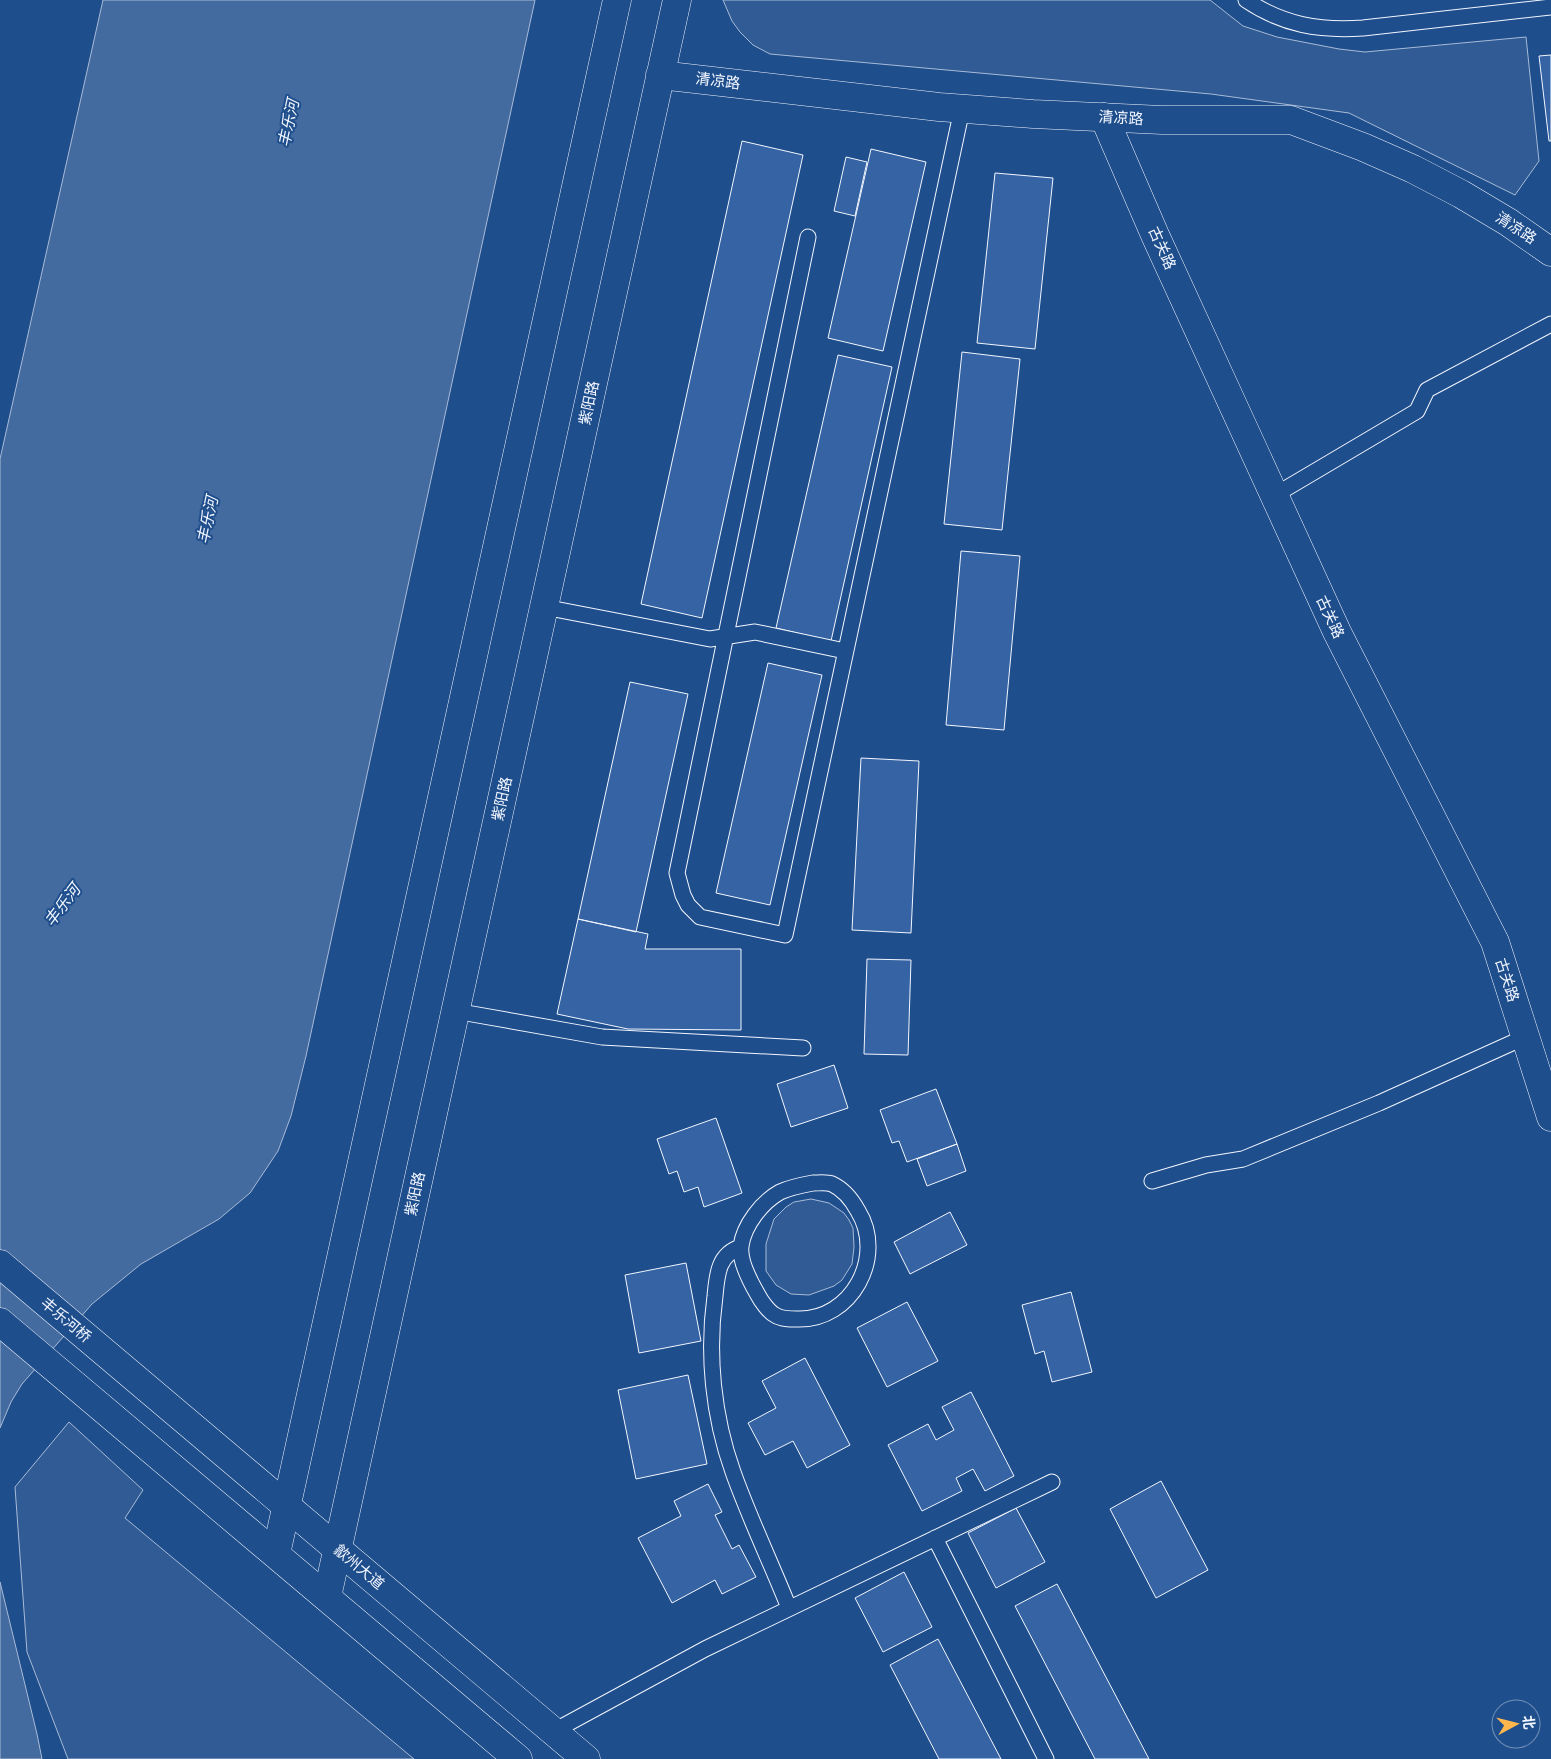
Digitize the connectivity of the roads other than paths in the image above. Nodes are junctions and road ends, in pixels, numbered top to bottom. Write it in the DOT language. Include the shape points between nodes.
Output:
graph roads {
  1 [pos="617,0"];
  2 [pos="677,0"];
  3 [pos="1246,0"];
  4 [pos="1551,7"];
  5 [pos="660,75"];
  6 [pos="962,109"];
  7 [pos="1104,117"];
  8 [pos="808,237"];
  9 [pos="1551,252"];
  10 [pos="1551,324"];
  11 [pos="1275,495"];
  12 [pos="544,607"];
  13 [pos="726,637"];
  14 [pos="846,651"];
  15 [pos="455,1011"];
  16 [pos="1525,1037"];
  17 [pos="803,1048"];
  18 [pos="1551,1117"];
  19 [pos="1152,1181"];
  20 [pos="741,1247"];
  21 [pos="0,1264"];
  22 [pos="0,1322"];
  23 [pos="132,1375"];
  24 [pos="1052,1482"];
  25 [pos="287,1506"];
  26 [pos="935,1538"];
  27 [pos="338,1549"];
  28 [pos="276,1554"];
  29 [pos="327,1597"];
  30 [pos="789,1608"];
  31 [pos="554,1731"];
  32 [pos="518,1759"];
  33 [pos="586,1759"];
  34 [pos="1046,1759"];
  1 -- 25 [label="main road"];
  2 -- 5 [label="main road, 紫阳路"];
  3 -- 4 [label="lane" via="1284,20 1336,30"];
  5 -- 6 [label="main road, 清凉路"];
  5 -- 12 [label="main road, 紫阳路"];
  6 -- 7 [label="main road, 清凉路"];
  6 -- 14 [label="lane"];
  7 -- 9 [label="main road, 清凉路" via="1291,120 1413,169 1500,217"];
  7 -- 11 [label="main road, 古关路"];
  8 -- 13 [label="lane"];
  10 -- 11 [label="lane" via="1427,390 1417,410"];
  11 -- 16 [label="main road, 古关路" via="1337,632 1495,942"];
  12 -- 13 [label="lane" via="710,639"];
  12 -- 15 [label="main road, 紫阳路"];
  13 -- 14 [label="lane" via="755,632"];
  13 -- 14 [label="lane" via="677,873 688,905 700,917 785,935"];
  15 -- 17 [label="lane" via="602,1037"];
  15 -- 27 [label="main road, 紫阳路"];
  16 -- 18 [label="main road, 古关路"];
  16 -- 19 [label="lane" via="1380,1103 1243,1159 1206,1165"];
  20 -- 20 [label="lane" via="750,1223 766,1203 795,1186 813,1183 831,1184 853,1202 861,1215 869,1243 865,1271 848,1299 834,1310 803,1319 774,1315 760,1299 750,1281"];
  20 -- 30 [label="lane" via="725,1255 718,1269 711,1347 714,1386 732,1472"];
  21 -- 23 [label="main road, 丰乐河桥"];
  22 -- 28 [label="main road"];
  23 -- 25 [label="main road, 歙州大道"];
  24 -- 26 [label="lane"];
  25 -- 27 [label="main road, 歙州大道"];
  25 -- 28 [label="main road"];
  26 -- 30 [label="lane"];
  26 -- 34 [label="lane"];
  27 -- 29 [label="main road, 紫阳路"];
  27 -- 31 [label="main road, 歙州大道"];
  28 -- 29 [label="main road"];
  29 -- 32 [label="main road"];
  30 -- 31 [label="lane" via="705,1649"];
  31 -- 33 [label="main road, 歙州大道"];
}
